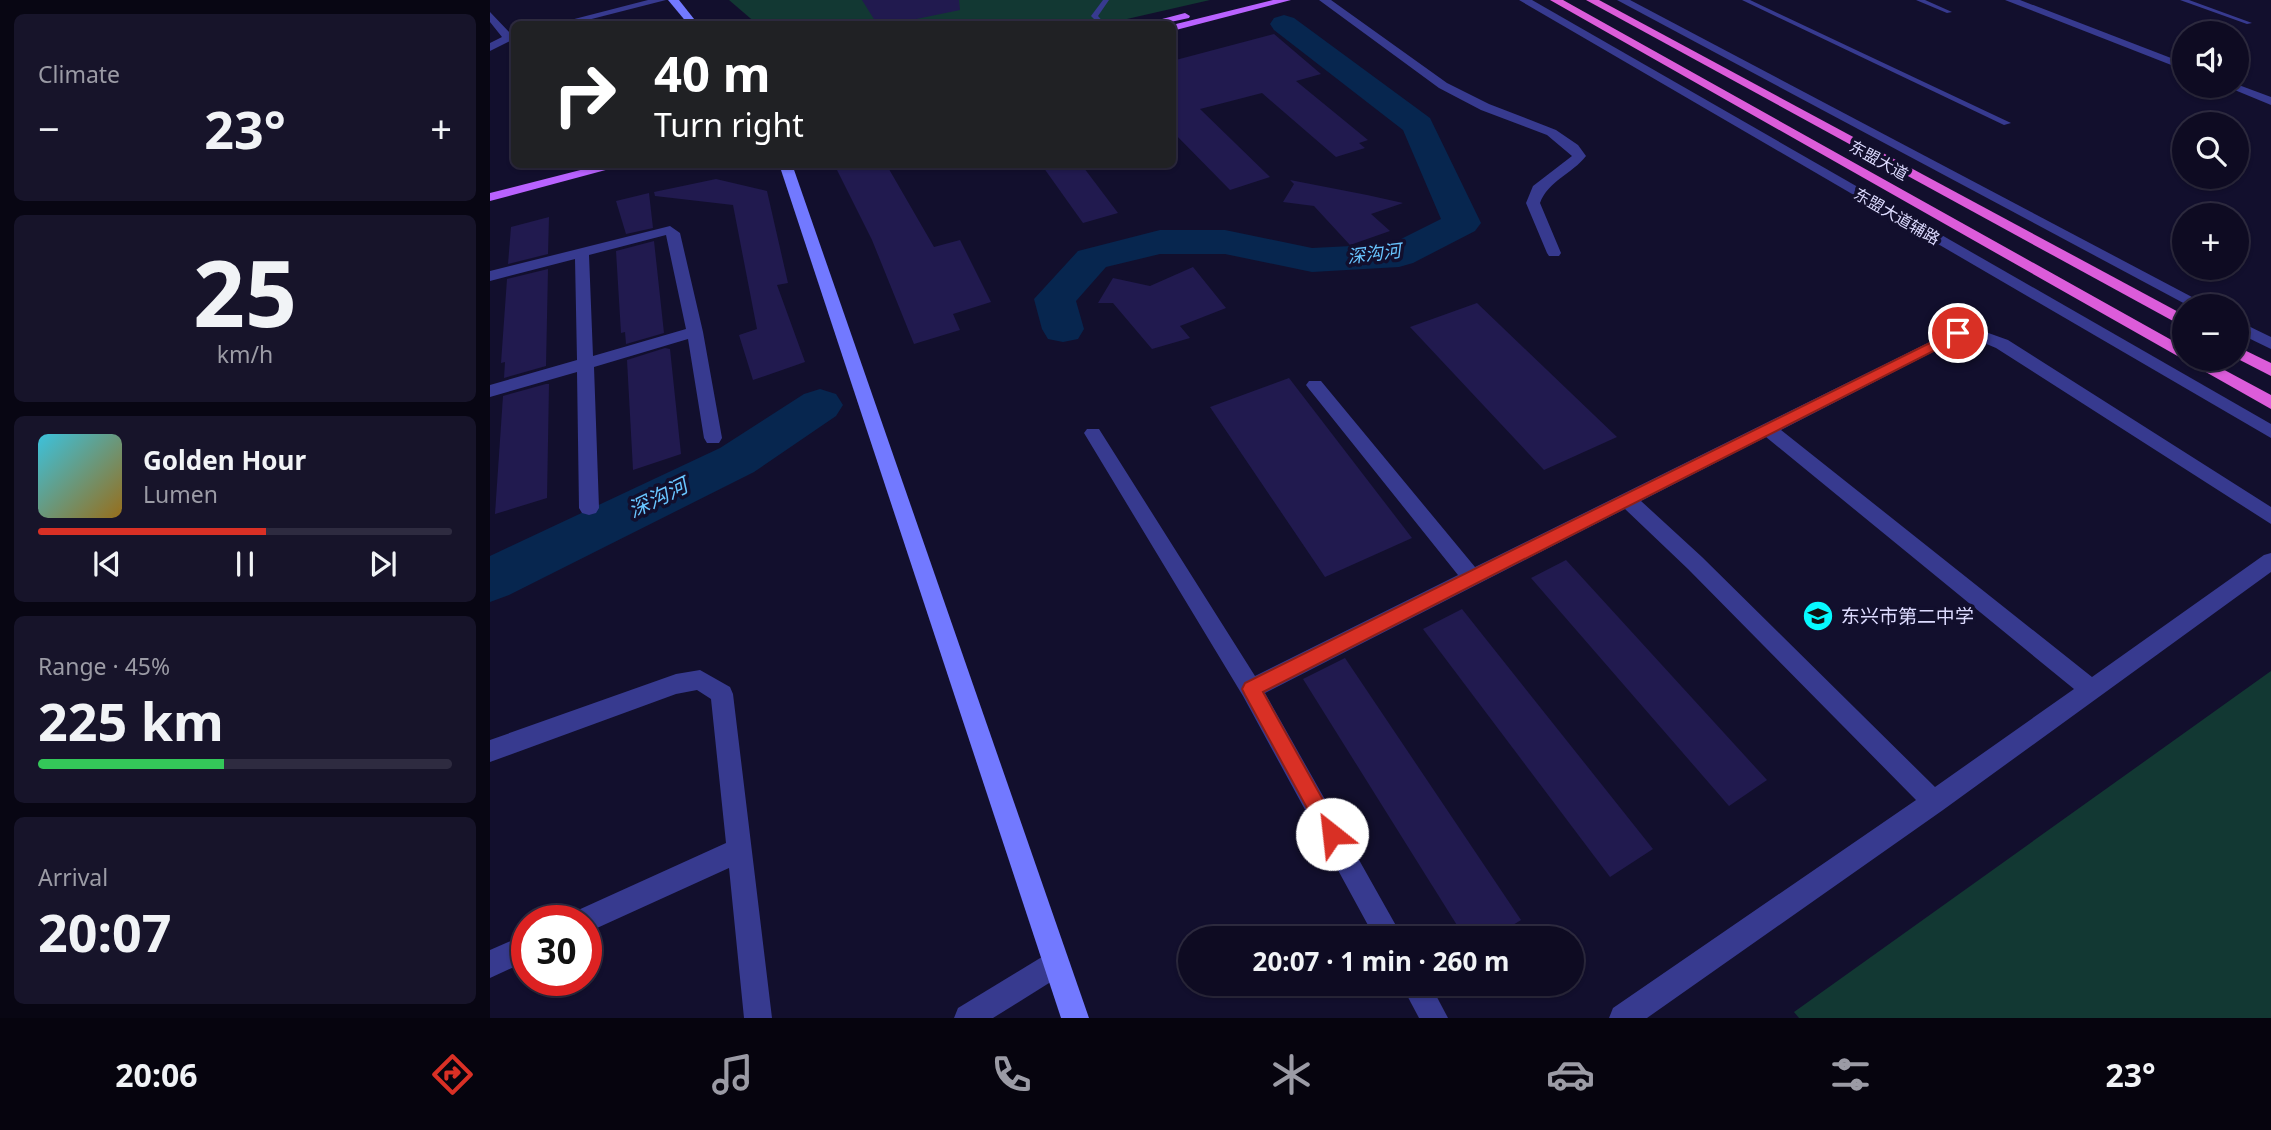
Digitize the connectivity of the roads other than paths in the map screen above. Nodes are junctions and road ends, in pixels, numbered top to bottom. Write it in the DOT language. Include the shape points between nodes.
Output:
graph roads {
  1 [pos="661,0"];
  2 [pos="673,0"];
  3 [pos="1106,0"];
  4 [pos="1251,0"];
  5 [pos="1286,0"];
  6 [pos="1324,0"];
  7 [pos="1524,0"];
  8 [pos="1555,0"];
  9 [pos="1591,0"];
  10 [pos="1622,0"];
  11 [pos="1745,0"];
  12 [pos="1919,0"];
  13 [pos="2183,0"];
  14 [pos="2018,1"];
  15 [pos="1949,12"];
  16 [pos="490,15"];
  17 [pos="573,21"];
  18 [pos="690,21"];
  19 [pos="1099,21"];
  20 [pos="1161,21"];
  21 [pos="2243,21"];
  22 [pos="1176,27"];
  23 [pos="511,36"];
  24 [pos="490,48"];
  25 [pos="2172,63"];
  26 [pos="2249,93"];
  27 [pos="2271,101"];
  28 [pos="2007,123"];
  29 [pos="560,168"];
  30 [pos="606,168"];
  31 [pos="786,168"];
  32 [pos="490,186"];
  33 [pos="490,197"];
  34 [pos="582,253"];
  35 [pos="1554,253"];
  36 [pos="490,276"];
  37 [pos="2178,294"];
  38 [pos="2172,315"];
  39 [pos="695,332"];
  40 [pos="2249,332"];
  41 [pos="2271,344"];
  42 [pos="2172,347"];
  43 [pos="2249,358"];
  44 [pos="585,364"];
  45 [pos="2271,370"];
  46 [pos="2214,371"];
  47 [pos="1315,385"];
  48 [pos="490,391"];
  49 [pos="2271,403"];
  50 [pos="1769,430"];
  51 [pos="2271,432"];
  52 [pos="1093,433"];
  53 [pos="713,438"];
  54 [pos="1627,500"];
  55 [pos="589,508"];
  56 [pos="2271,517"];
  57 [pos="2271,561"];
  58 [pos="1472,578"];
  59 [pos="1251,689"];
  60 [pos="2091,689"];
  61 [pos="490,751"];
  62 [pos="1934,802"];
  63 [pos="739,850"];
  64 [pos="602,912"];
  65 [pos="1383,926"];
  66 [pos="511,954"];
  67 [pos="1055,963"];
  68 [pos="490,964"];
  69 [pos="1422,996"];
  70 [pos="758,1018"];
  71 [pos="968,1018"];
  72 [pos="1075,1018"];
  73 [pos="1434,1018"];
  74 [pos="1623,1018"];
  1 -- 17 [label="street"];
  2 -- 18 [label="main road"];
  3 -- 19 [label="lane" via="1094,16"];
  4 -- 20 [label="main road"];
  5 -- 22 [label="main road"];
  6 -- 35 [label="street" via="1463,97 1575,147 1579,156 1575,162 1538,188 1533,203"];
  7 -- 51 [label="street, 东盟大道辅路"];
  8 -- 42 [label="highway, 东盟大道"];
  9 -- 38 [label="highway, 东盟大道"];
  10 -- 37 [label="street"];
  11 -- 28 [label="lane"];
  12 -- 15 [label="lane"];
  13 -- 21 [label="lane"];
  14 -- 25 [label="street"];
  16 -- 23 [label="street"];
  23 -- 24 [label="street"];
  26 -- 27 [label="street"];
  29 -- 32 [label="main road"];
  30 -- 33 [label="main road"];
  31 -- 67 [label="main road"];
  34 -- 36 [label="street"];
  34 -- 39 [label="street" via="670,230"];
  34 -- 44 [label="street"];
  39 -- 44 [label="street"];
  39 -- 53 [label="street"];
  40 -- 41 [label="street"];
  43 -- 45 [label="highway"];
  44 -- 48 [label="street"];
  44 -- 55 [label="street"];
  46 -- 49 [label="highway"];
  47 -- 58 [label="street"];
  50 -- 54 [label="street"];
  50 -- 56 [label="street" via="1958,333 1980,335 2002,344"];
  50 -- 60 [label="street"];
  52 -- 59 [label="street"];
  54 -- 58 [label="street"];
  54 -- 62 [label="street"];
  57 -- 60 [label="street"];
  58 -- 59 [label="street"];
  59 -- 65 [label="street"];
  60 -- 62 [label="street"];
  61 -- 63 [label="street" via="676,684 700,680 722,694"];
  62 -- 74 [label="street"];
  63 -- 64 [label="street"];
  63 -- 70 [label="street"];
  66 -- 68 [label="street"];
  67 -- 71 [label="street"];
  67 -- 72 [label="main road"];
  69 -- 73 [label="street"];
}
